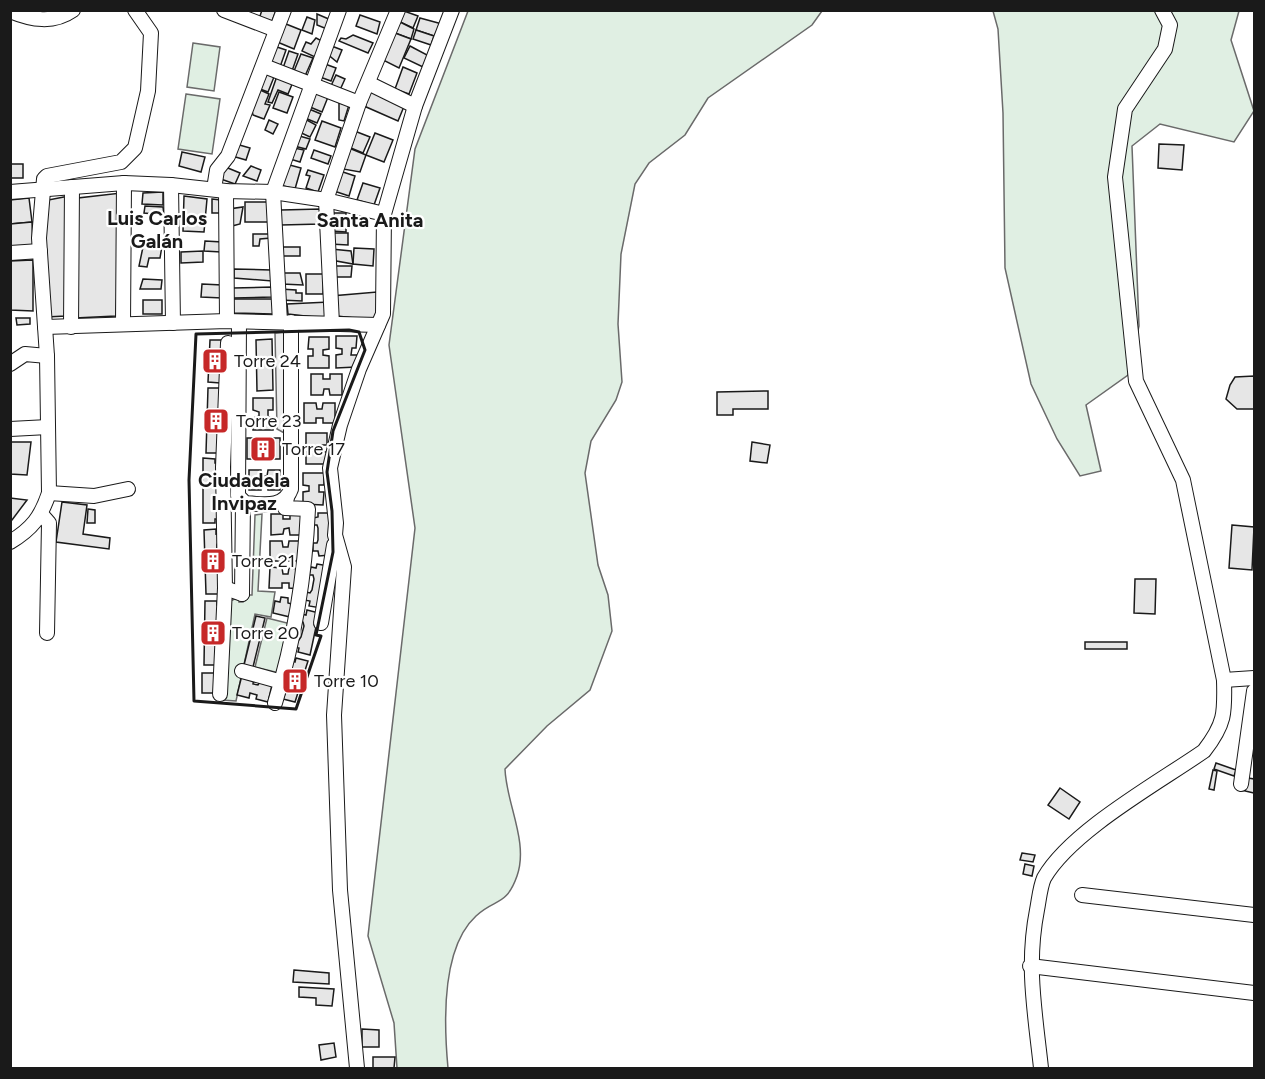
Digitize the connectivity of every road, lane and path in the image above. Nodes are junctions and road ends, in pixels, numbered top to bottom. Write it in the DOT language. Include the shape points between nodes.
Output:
graph roads {
  1 [pos="73,10"];
  2 [pos="135,10"];
  3 [pos="224,10"];
  4 [pos="284,10"];
  5 [pos="339,10"];
  6 [pos="398,10"];
  7 [pos="452,10"];
  8 [pos="1162,10"];
  9 [pos="10,11"];
  10 [pos="276,30"];
  11 [pos="264,66"];
  12 [pos="310,83"];
  13 [pos="368,83"];
  14 [pos="359,103"];
  15 [pos="415,106"];
  16 [pos="124,183"];
  17 [pos="171,185"];
  18 [pos="72,187"];
  19 [pos="220,190"];
  20 [pos="42,191"];
  21 [pos="10,192"];
  22 [pos="273,192"];
  23 [pos="326,200"];
  24 [pos="384,214"];
  25 [pos="40,251"];
  26 [pos="10,253"];
  27 [pos="173,322"];
  28 [pos="233,322"];
  29 [pos="285,322"];
  30 [pos="123,324"];
  31 [pos="332,324"];
  32 [pos="378,325"];
  33 [pos="45,327"];
  34 [pos="71,327"];
  35 [pos="228,343"];
  36 [pos="47,356"];
  37 [pos="10,364"];
  38 [pos="48,427"];
  39 [pos="10,429"];
  40 [pos="128,489"];
  41 [pos="49,493"];
  42 [pos="287,497"];
  43 [pos="243,502"];
  44 [pos="42,515"];
  45 [pos="335,535"];
  46 [pos="10,542"];
  47 [pos="225,595"];
  48 [pos="321,623"];
  49 [pos="47,633"];
  50 [pos="242,671"];
  51 [pos="1254,678"];
  52 [pos="1224,680"];
  53 [pos="282,682"];
  54 [pos="1254,691"];
  55 [pos="220,693"];
  56 [pos="276,703"];
  57 [pos="1241,784"];
  58 [pos="1082,895"];
  59 [pos="1254,915"];
  60 [pos="1029,966"];
  61 [pos="1254,993"];
  62 [pos="357,1068"];
  63 [pos="1041,1068"];
  1 -- 9 [label="street" via="50,20"];
  2 -- 20 [label="street" via="151,33 148,91 135,148 121,162 47,176"];
  3 -- 10 [label="street"];
  4 -- 10 [label="street"];
  5 -- 12 [label="street"];
  6 -- 13 [label="street"];
  7 -- 15 [label="street"];
  8 -- 52 [label="street" via="1170,25 1165,49 1125,109 1117,189 1136,381 1183,480"];
  10 -- 11 [label="street"];
  11 -- 12 [label="street"];
  11 -- 19 [label="street" via="228,156 218,170"];
  12 -- 14 [label="street"];
  12 -- 22 [label="street"];
  13 -- 14 [label="street"];
  13 -- 15 [label="street"];
  14 -- 23 [label="street"];
  15 -- 24 [label="street"];
  16 -- 17 [label="street"];
  16 -- 18 [label="street"];
  16 -- 30 [label="street"];
  17 -- 19 [label="street"];
  17 -- 27 [label="street"];
  18 -- 20 [label="street"];
  18 -- 34 [label="street"];
  19 -- 22 [label="street"];
  19 -- 28 [label="street"];
  20 -- 21 [label="street"];
  20 -- 25 [label="street"];
  22 -- 23 [label="street"];
  22 -- 29 [label="street"];
  23 -- 24 [label="street"];
  23 -- 31 [label="street"];
  24 -- 32 [label="street" via="383,314"];
  25 -- 26 [label="street"];
  25 -- 33 [label="street"];
  27 -- 28 [label="street"];
  27 -- 30 [label="street"];
  28 -- 29 [label="street"];
  28 -- 43 [label="street" via="237,492"];
  29 -- 31 [label="street"];
  29 -- 42 [label="street" via="291,489"];
  30 -- 34 [label="street"];
  31 -- 32 [label="street"];
  32 -- 45 [label="street" via="347,403 330,468"];
  33 -- 34 [label="street"];
  33 -- 36 [label="street"];
  35 -- 47 [label="street" via="223,477"];
  36 -- 37 [label="street" via="25,354"];
  36 -- 38 [label="street"];
  38 -- 39 [label="street"];
  38 -- 41 [label="street"];
  40 -- 41 [label="street" via="94,496"];
  41 -- 44 [label="street"];
  42 -- 43 [label="street" via="276,504"];
  42 -- 53 [label="street" via="285,508 308,509 302,594"];
  43 -- 47 [label="street" via="242,594"];
  44 -- 46 [label="street" via="29,531"];
  44 -- 49 [label="street" via="49,523"];
  45 -- 48 [label="street"];
  45 -- 62 [label="street" via="344,567 334,715 340,890"];
  47 -- 55 [label="street"];
  50 -- 53 [label="street"];
  51 -- 52 [label="street"];
  52 -- 60 [label="street" via="1225,709 1219,731 1204,751 1078,838 1053,865 1043,880"];
  53 -- 56 [label="street"];
  54 -- 57 [label="street"];
  58 -- 59 [label="street"];
  60 -- 61 [label="street"];
  60 -- 63 [label="street"];
}
